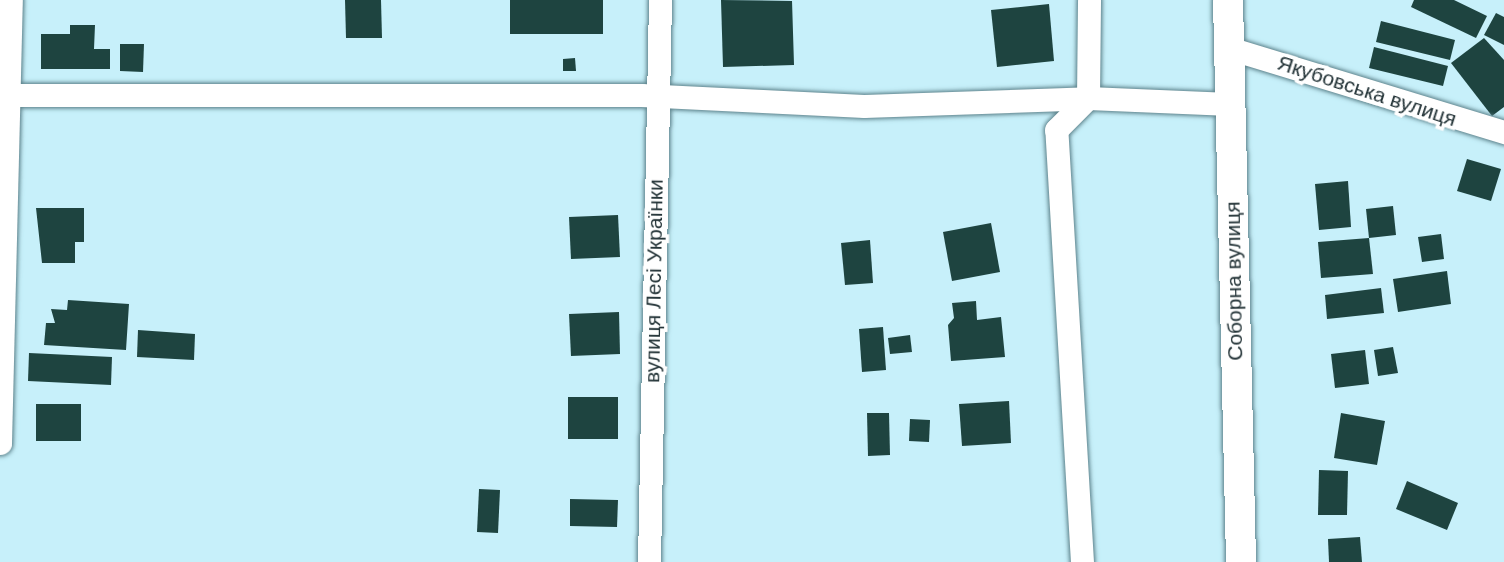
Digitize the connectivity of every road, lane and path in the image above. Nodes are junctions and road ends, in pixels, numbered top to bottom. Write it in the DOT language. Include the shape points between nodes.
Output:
graph roads {
  1 [pos="11,0"];
  2 [pos="660,0"];
  3 [pos="1089,0"];
  4 [pos="1228,0"];
  5 [pos="1229,48"];
  6 [pos="4,95"];
  7 [pos="656,96"];
  8 [pos="1088,98"];
  9 [pos="1230,104"];
  10 [pos="1504,132"];
  11 [pos="0,443"];
  12 [pos="649,562"];
  13 [pos="1082,562"];
  14 [pos="1241,562"];
  1 -- 6 [label="street"];
  2 -- 7 [label="street, вулиця Лесі Українки"];
  3 -- 8 [label="street"];
  4 -- 5 [label="street, Соборна вулиця"];
  5 -- 9 [label="street, Соборна вулиця"];
  5 -- 10 [label="street, Якубовська вулиця"];
  6 -- 7 [label="street"];
  6 -- 11 [label="street"];
  7 -- 8 [label="street" via="864,106"];
  7 -- 12 [label="street, вулиця Лесі Українки"];
  8 -- 9 [label="street"];
  8 -- 13 [label="street" via="1056,130"];
  9 -- 14 [label="street, Соборна вулиця"];
}
